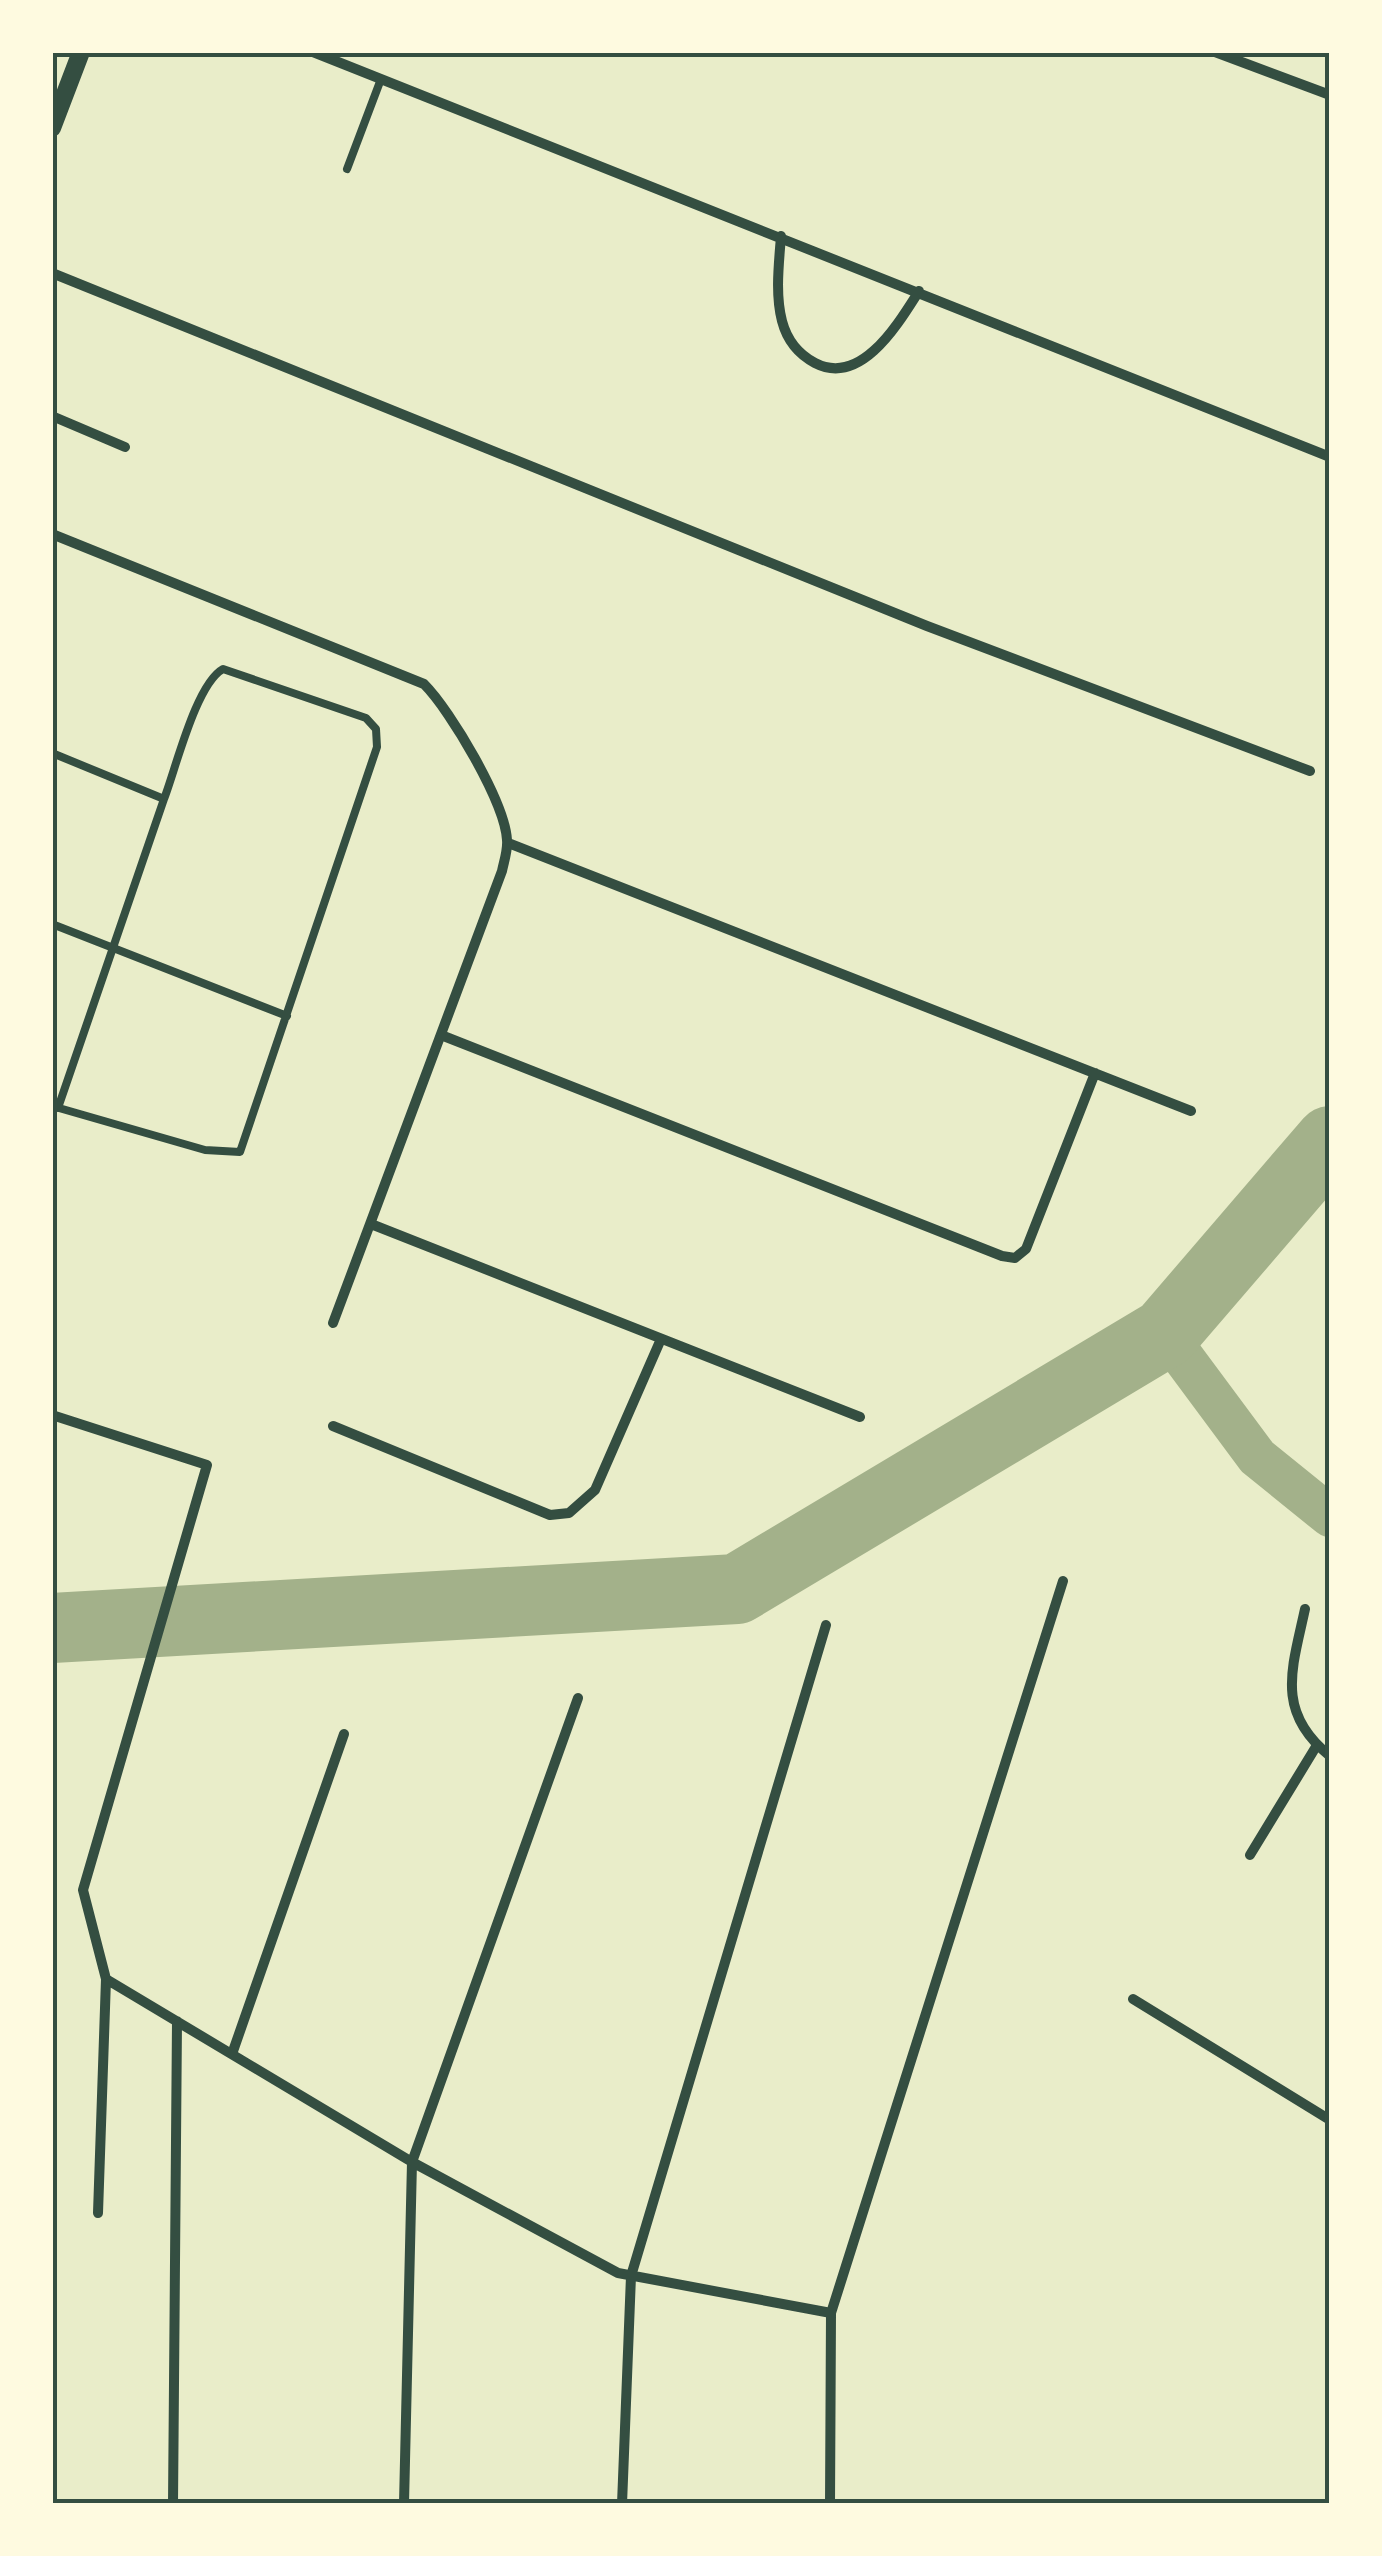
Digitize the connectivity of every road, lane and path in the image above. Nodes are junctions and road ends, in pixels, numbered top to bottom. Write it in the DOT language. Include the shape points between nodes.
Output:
graph roads {
  1 [pos="80,52"];
  2 [pos="313,52"];
  3 [pos="1215,52"];
  4 [pos="380,79"];
  5 [pos="1330,95"];
  6 [pos="52,128"];
  7 [pos="347,170"];
  8 [pos="781,236"];
  9 [pos="52,274"];
  10 [pos="919,291"];
  11 [pos="52,416"];
  12 [pos="125,447"];
  13 [pos="1330,456"];
  14 [pos="52,534"];
  15 [pos="52,753"];
  16 [pos="1310,771"];
  17 [pos="164,800"];
  18 [pos="508,843"];
  19 [pos="52,924"];
  20 [pos="112,949"];
  21 [pos="287,1016"];
  22 [pos="441,1034"];
  23 [pos="1095,1073"];
  24 [pos="55,1107"];
  25 [pos="1191,1111"];
  26 [pos="370,1224"];
  27 [pos="334,1323"];
  28 [pos="661,1339"];
  29 [pos="52,1414"];
  30 [pos="860,1417"];
  31 [pos="332,1426"];
  32 [pos="1062,1581"];
  33 [pos="1305,1609"];
  34 [pos="826,1625"];
  35 [pos="578,1698"];
  36 [pos="344,1734"];
  37 [pos="1316,1745"];
  38 [pos="1330,1756"];
  39 [pos="1250,1855"];
  40 [pos="106,1978"];
  41 [pos="1133,2000"];
  42 [pos="177,2021"];
  43 [pos="232,2054"];
  44 [pos="1330,2120"];
  45 [pos="412,2162"];
  46 [pos="98,2214"];
  47 [pos="630,2276"];
  48 [pos="832,2313"];
  49 [pos="174,2504"];
  50 [pos="404,2504"];
  51 [pos="622,2504"];
  52 [pos="830,2504"];
  1 -- 6 [label="street"];
  2 -- 4 [label="street"];
  3 -- 5 [label="street"];
  4 -- 7 [label="lane"];
  4 -- 8 [label="street"];
  8 -- 10 [label="street"];
  8 -- 10 [label="street" via="782,320 792,345 827,369 844,368 880,345"];
  9 -- 16 [label="street" via="892,612"];
  10 -- 13 [label="street"];
  11 -- 12 [label="street"];
  14 -- 18 [label="street" via="424,684 457,727 503,818"];
  15 -- 17 [label="lane"];
  17 -- 20 [label="lane"];
  17 -- 21 [label="lane" via="203,693 212,675 224,669 366,718 376,728 377,747"];
  18 -- 22 [label="street"];
  18 -- 23 [label="street"];
  19 -- 20 [label="lane"];
  20 -- 21 [label="lane"];
  20 -- 24 [label="lane"];
  21 -- 24 [label="lane" via="240,1152 205,1150"];
  22 -- 23 [label="street" via="1015,1258 1026,1249"];
  22 -- 26 [label="street"];
  23 -- 25 [label="street"];
  26 -- 27 [label="street"];
  26 -- 28 [label="street"];
  28 -- 30 [label="street"];
  28 -- 31 [label="street" via="595,1490 569,1512 550,1515"];
  29 -- 40 [label="street" via="207,1464 83,1890"];
  32 -- 48 [label="street"];
  33 -- 37 [label="street" via="1291,1673 1292,1709"];
  34 -- 47 [label="street"];
  35 -- 45 [label="street"];
  36 -- 43 [label="street"];
  37 -- 38 [label="street"];
  37 -- 39 [label="street"];
  40 -- 42 [label="street"];
  40 -- 46 [label="street"];
  41 -- 44 [label="street"];
  42 -- 43 [label="street"];
  42 -- 49 [label="street"];
  43 -- 45 [label="street"];
  45 -- 47 [label="street"];
  45 -- 50 [label="street"];
  47 -- 48 [label="street"];
  47 -- 51 [label="street"];
  48 -- 52 [label="street"];
}
